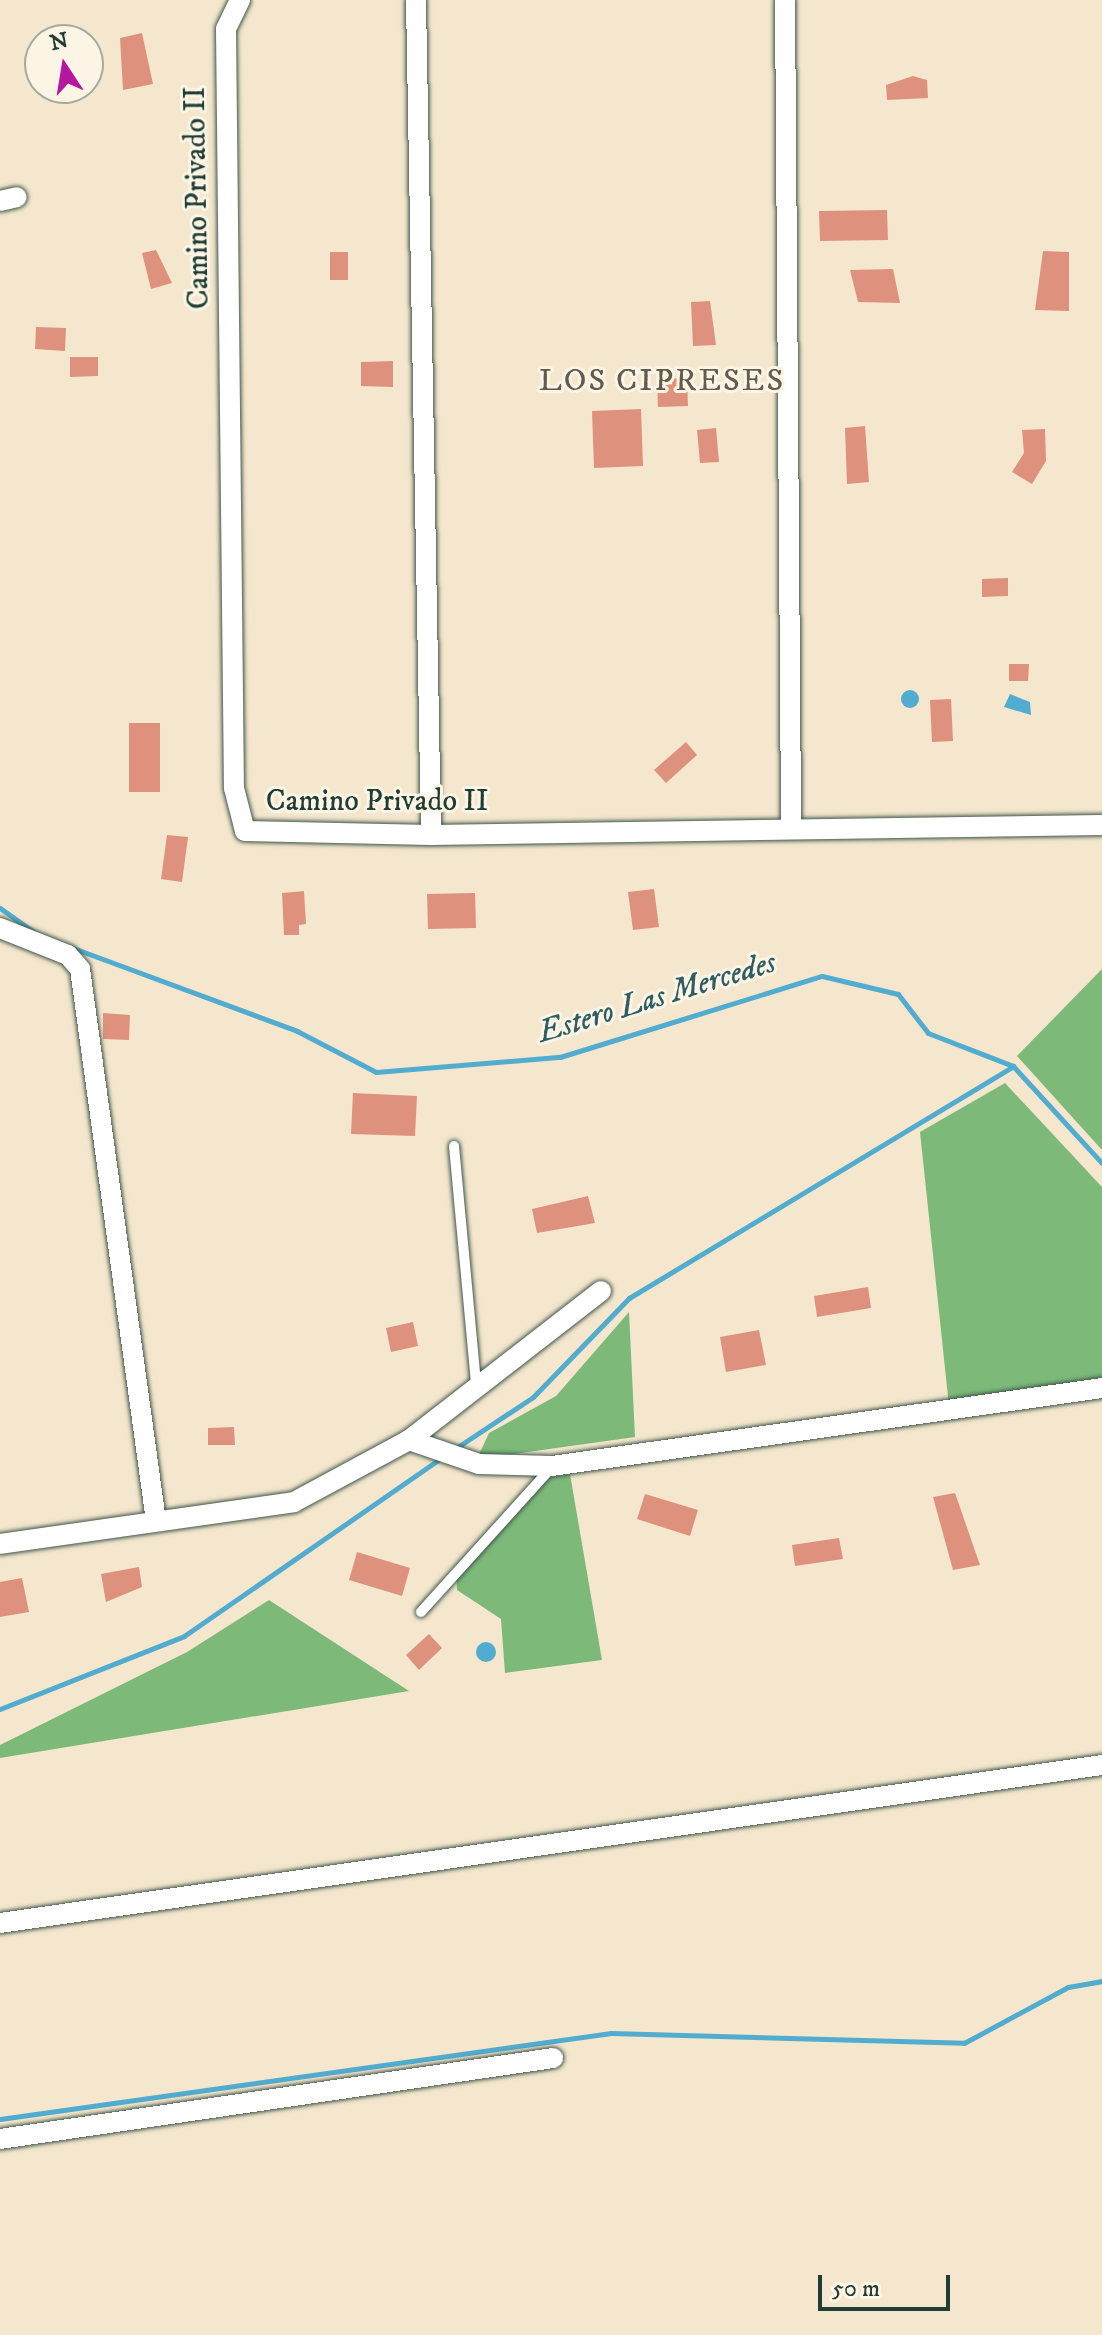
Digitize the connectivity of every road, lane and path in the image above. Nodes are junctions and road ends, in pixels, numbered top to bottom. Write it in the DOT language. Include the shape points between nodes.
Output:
graph roads {
  1 [pos="416,0"];
  2 [pos="785,0"];
  3 [pos="237,1"];
  4 [pos="1102,825"];
  5 [pos="791,828"];
  6 [pos="431,835"];
  7 [pos="0,928"];
  8 [pos="454,1146"];
  9 [pos="601,1291"];
  10 [pos="476,1384"];
  11 [pos="1102,1388"];
  12 [pos="409,1440"];
  13 [pos="552,1466"];
  14 [pos="156,1521"];
  15 [pos="0,1544"];
  16 [pos="421,1612"];
  17 [pos="1102,1765"];
  18 [pos="0,1923"];
  19 [pos="553,2058"];
  20 [pos="0,2139"];
  1 -- 6 [label="street"];
  2 -- 5 [label="street"];
  3 -- 6 [label="street, Camino Privado II" via="226,29 236,813 245,831"];
  4 -- 5 [label="street, Camino Privado II"];
  5 -- 6 [label="street, Camino Privado II"];
  7 -- 14 [label="street" via="68,955 80,969"];
  8 -- 10 [label="lane"];
  9 -- 10 [label="street"];
  10 -- 12 [label="street"];
  11 -- 13 [label="street"];
  12 -- 13 [label="street" via="514,1468"];
  12 -- 14 [label="street" via="294,1502"];
  13 -- 16 [label="lane"];
  14 -- 15 [label="street"];
  17 -- 18 [label="street"];
  19 -- 20 [label="street"];
}
